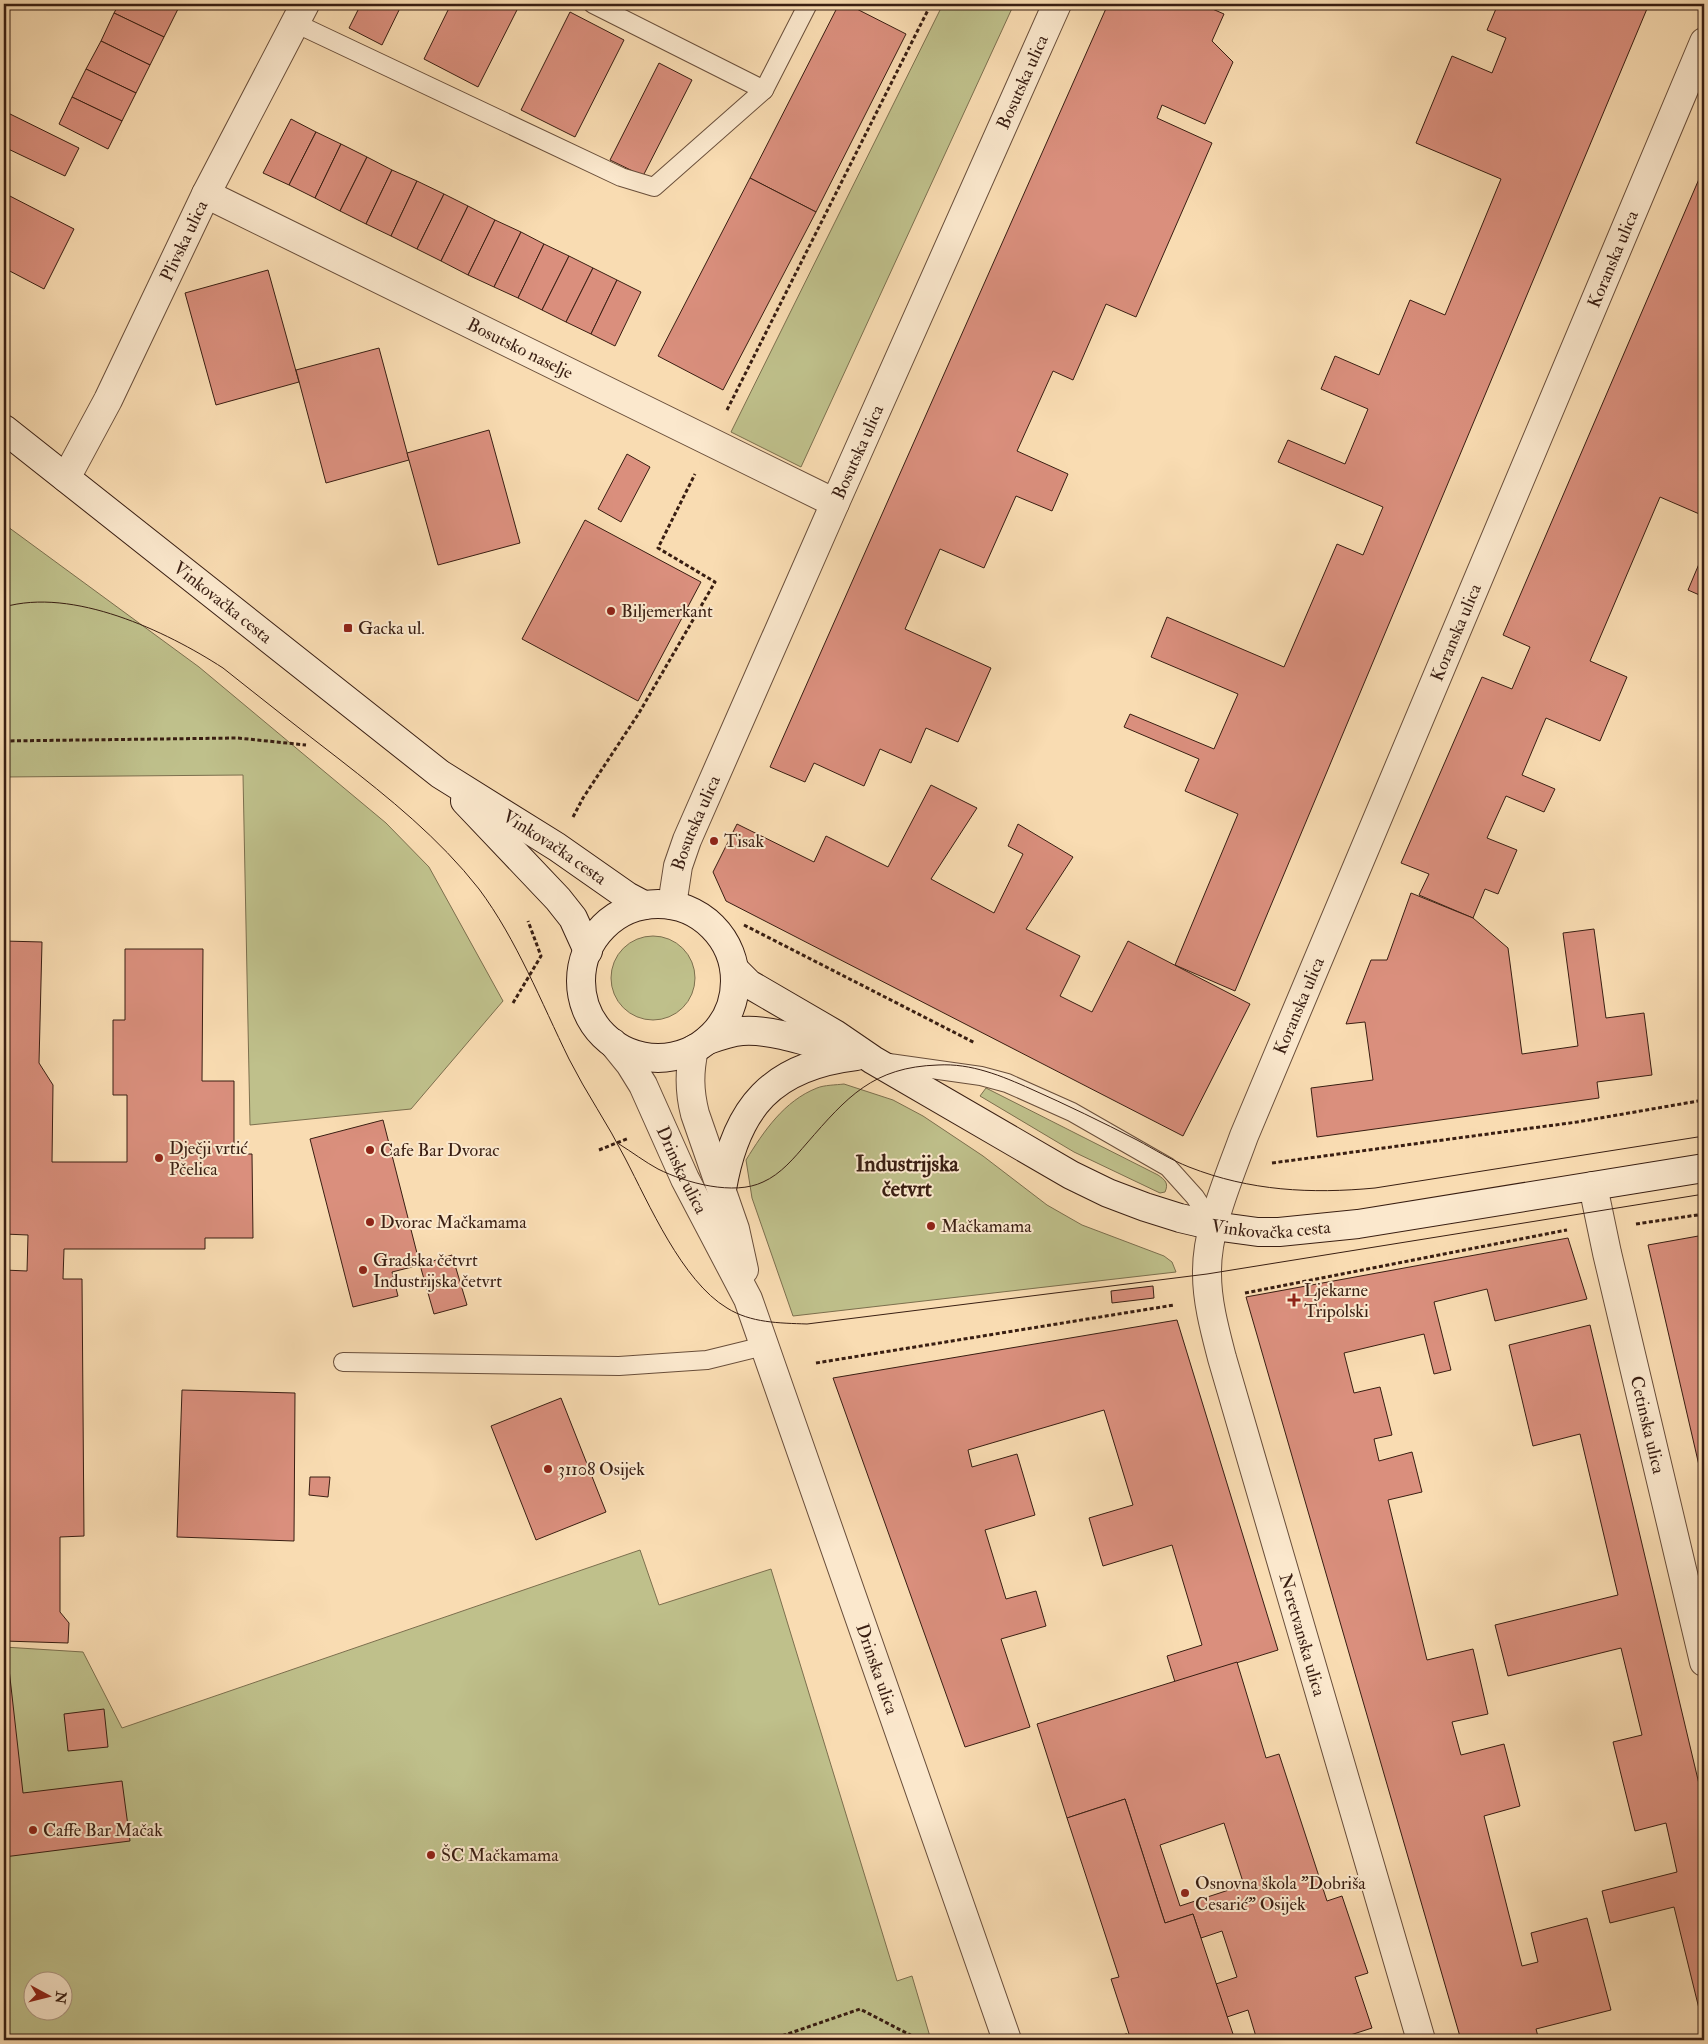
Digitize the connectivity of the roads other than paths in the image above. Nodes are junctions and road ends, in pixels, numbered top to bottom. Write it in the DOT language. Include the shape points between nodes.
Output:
graph roads {
  1 [pos="593,4"];
  2 [pos="808,4"];
  3 [pos="1058,4"];
  4 [pos="300,14"];
  5 [pos="1704,42"];
  6 [pos="764,90"];
  7 [pos="206,194"];
  8 [pos="4,429"];
  9 [pos="66,478"];
  10 [pos="834,504"];
  11 [pos="440,774"];
  12 [pos="644,905"];
  13 [pos="672,905"];
  14 [pos="588,950"];
  15 [pos="735,970"];
  16 [pos="613,1043"];
  17 [pos="701,1045"];
  18 [pos="864,1058"];
  19 [pos="1704,1168"];
  20 [pos="1594,1186"];
  21 [pos="722,1189"];
  22 [pos="1214,1226"];
  23 [pos="748,1299"];
  24 [pos="764,1346"];
  25 [pos="343,1362"];
  26 [pos="1704,1662"];
  27 [pos="1007,2040"];
  28 [pos="1421,2040"];
  1 -- 6 [label="lane"];
  2 -- 6 [label="lane"];
  3 -- 10 [label="street, Bosutska ulica"];
  4 -- 6 [label="lane" via="621,177 654,187"];
  4 -- 7 [label="street, Plivska ulica"];
  5 -- 22 [label="street, Koranska ulica" via="1235,1162"];
  7 -- 9 [label="street, Plivska ulica" via="108,400"];
  7 -- 10 [label="street, Bosutsko naselje"];
  8 -- 9 [label="street, Vinkovačka cesta"];
  9 -- 11 [label="street, Vinkovačka cesta"];
  10 -- 13 [label="street, Bosutska ulica" via="687,840 678,866"];
  11 -- 12 [label="street, Vinkovačka cesta"];
  11 -- 14 [label="street, Vinkovačka cesta" via="573,918"];
  12 -- 13 [label="street"];
  12 -- 14 [label="street" via="610,921"];
  13 -- 15 [label="street" via="695,913 714,927 728,946"];
  14 -- 16 [label="street" via="582,991 598,1029"];
  15 -- 17 [label="street" via="734,996 725,1020"];
  15 -- 18 [label="street, Vinkovačka cesta" via="749,984 815,1021"];
  16 -- 17 [label="street" via="628,1052 661,1058"];
  16 -- 23 [label="street, Drinska ulica" via="643,1085 685,1179"];
  17 -- 18 [label="street, Vinkovačka cesta" via="727,1033 759,1032"];
  17 -- 21 [label="street, Drinska ulica" via="689,1081 691,1099"];
  18 -- 21 [label="street" via="806,1067 770,1087 746,1115 736,1134 726,1161"];
  18 -- 22 [label="street, Vinkovačka cesta" via="1100,1189 1145,1207"];
  18 -- 22 [label="lane" via="981,1076 1026,1091 1072,1112 1168,1167 1195,1197"];
  19 -- 20 [label="street, Vinkovačka cesta"];
  20 -- 22 [label="street, Vinkovačka cesta" via="1308,1230 1258,1232"];
  20 -- 26 [label="street, Cetinska ulica"];
  21 -- 23 [label="street, Drinska ulica"];
  22 -- 28 [label="street, Neretvanska ulica" via="1207,1274 1222,1358"];
  23 -- 24 [label="street, Drinska ulica"];
  24 -- 25 [label="lane" via="708,1360 619,1366"];
  24 -- 27 [label="street, Drinska ulica"];
}
